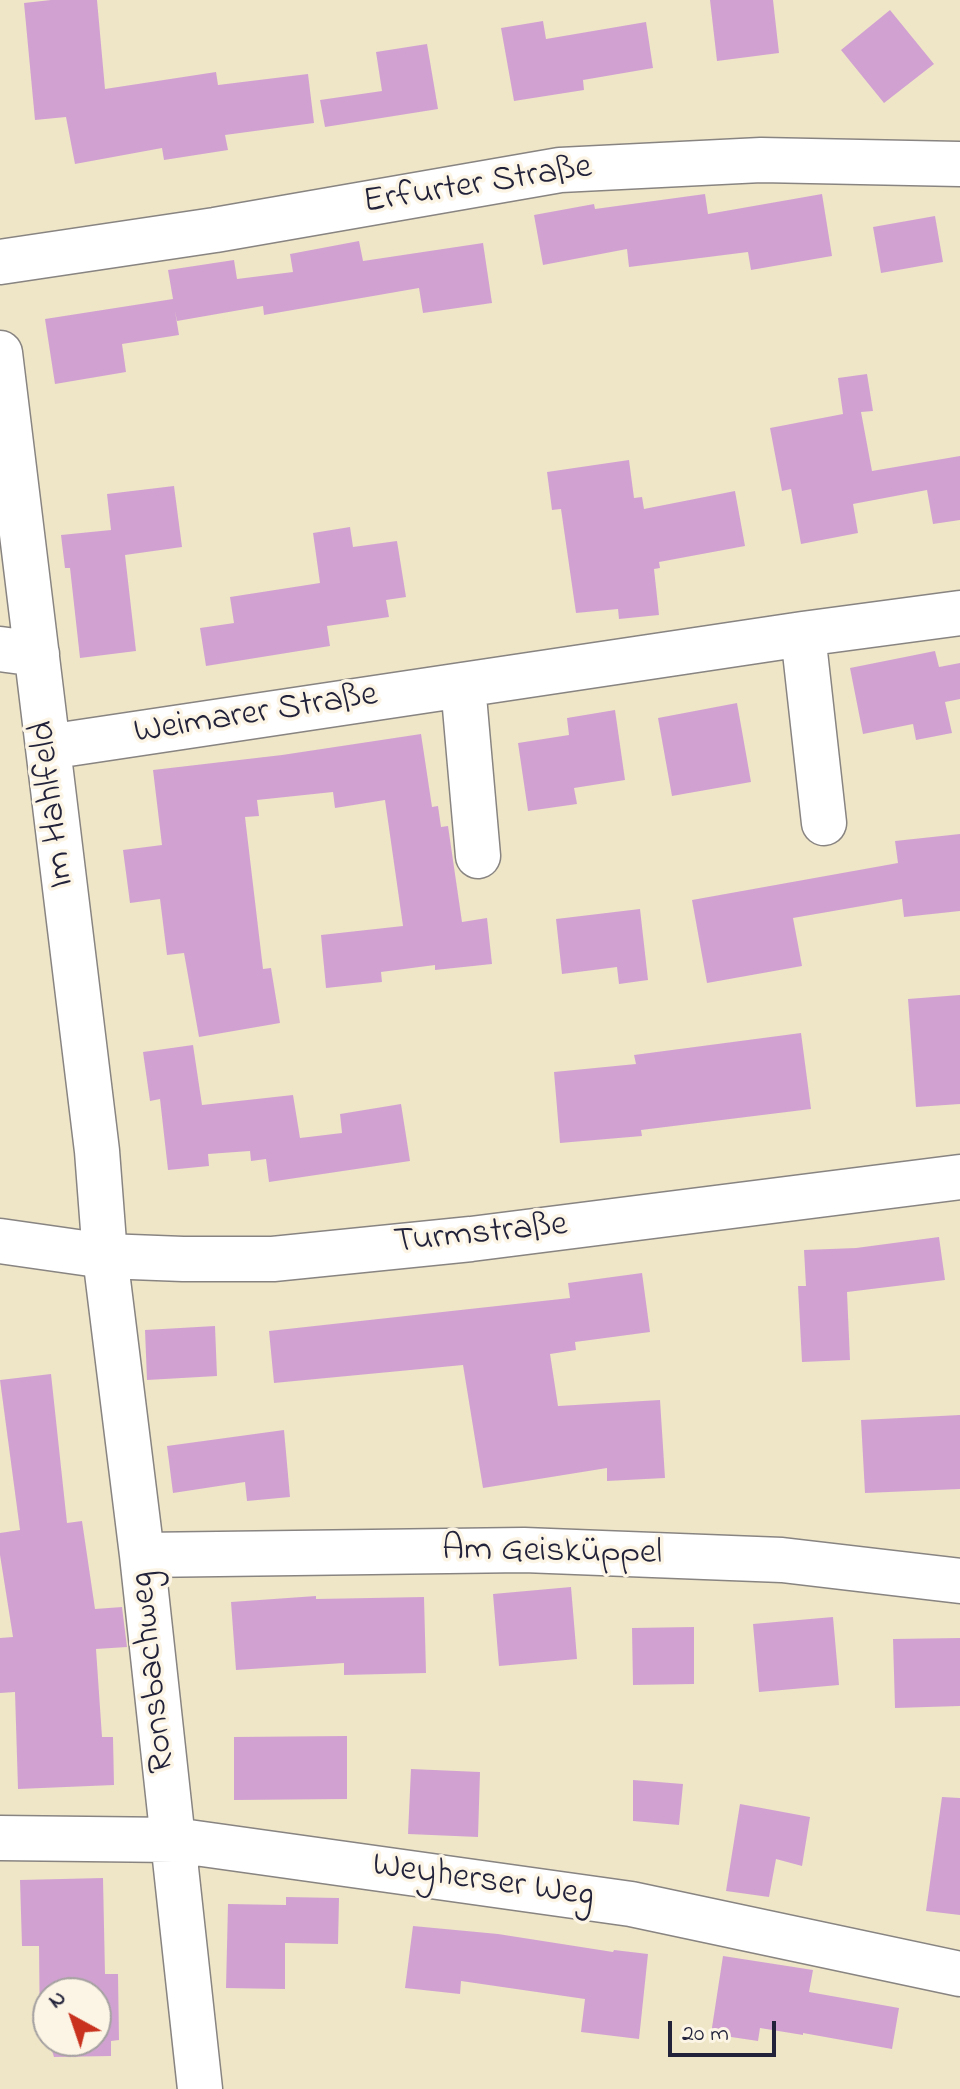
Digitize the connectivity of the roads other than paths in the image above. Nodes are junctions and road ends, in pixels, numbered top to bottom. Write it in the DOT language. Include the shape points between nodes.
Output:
graph roads {
  1 [pos="960,164"];
  2 [pos="0,262"];
  3 [pos="0,353"];
  4 [pos="960,613"];
  5 [pos="803,634"];
  6 [pos="18,652"];
  7 [pos="463,685"];
  8 [pos="48,747"];
  9 [pos="824,823"];
  10 [pos="478,856"];
  11 [pos="960,1177"];
  12 [pos="0,1241"];
  13 [pos="105,1256"];
  14 [pos="142,1555"];
  15 [pos="960,1581"];
  16 [pos="0,1838"];
  17 [pos="174,1840"];
  18 [pos="960,1974"];
  19 [pos="200,2089"];
  1 -- 2 [label="street, Erfurter Straße" via="761,160 560,170"];
  3 -- 6 [label="street, Im Hahlfeld"];
  4 -- 5 [label="street, Weimarer Straße"];
  5 -- 7 [label="street, Weimarer Straße"];
  5 -- 9 [label="street"];
  6 -- 8 [label="street, Im Hahlfeld"];
  7 -- 8 [label="street, Weimarer Straße"];
  7 -- 10 [label="street"];
  8 -- 13 [label="street, Im Hahlfeld"];
  11 -- 13 [label="street, Turmstraße" via="273,1259"];
  12 -- 13 [label="street, Turmstraße"];
  13 -- 14 [label="street, Ronsbachweg"];
  14 -- 15 [label="street, Am Geisküppel" via="524,1550 782,1560"];
  14 -- 17 [label="street, Ronsbachweg"];
  16 -- 17 [label="street, Weyherser Weg"];
  17 -- 18 [label="street, Weyherser Weg" via="631,1904"];
  17 -- 19 [label="street, Ronsbachweg"];
}
